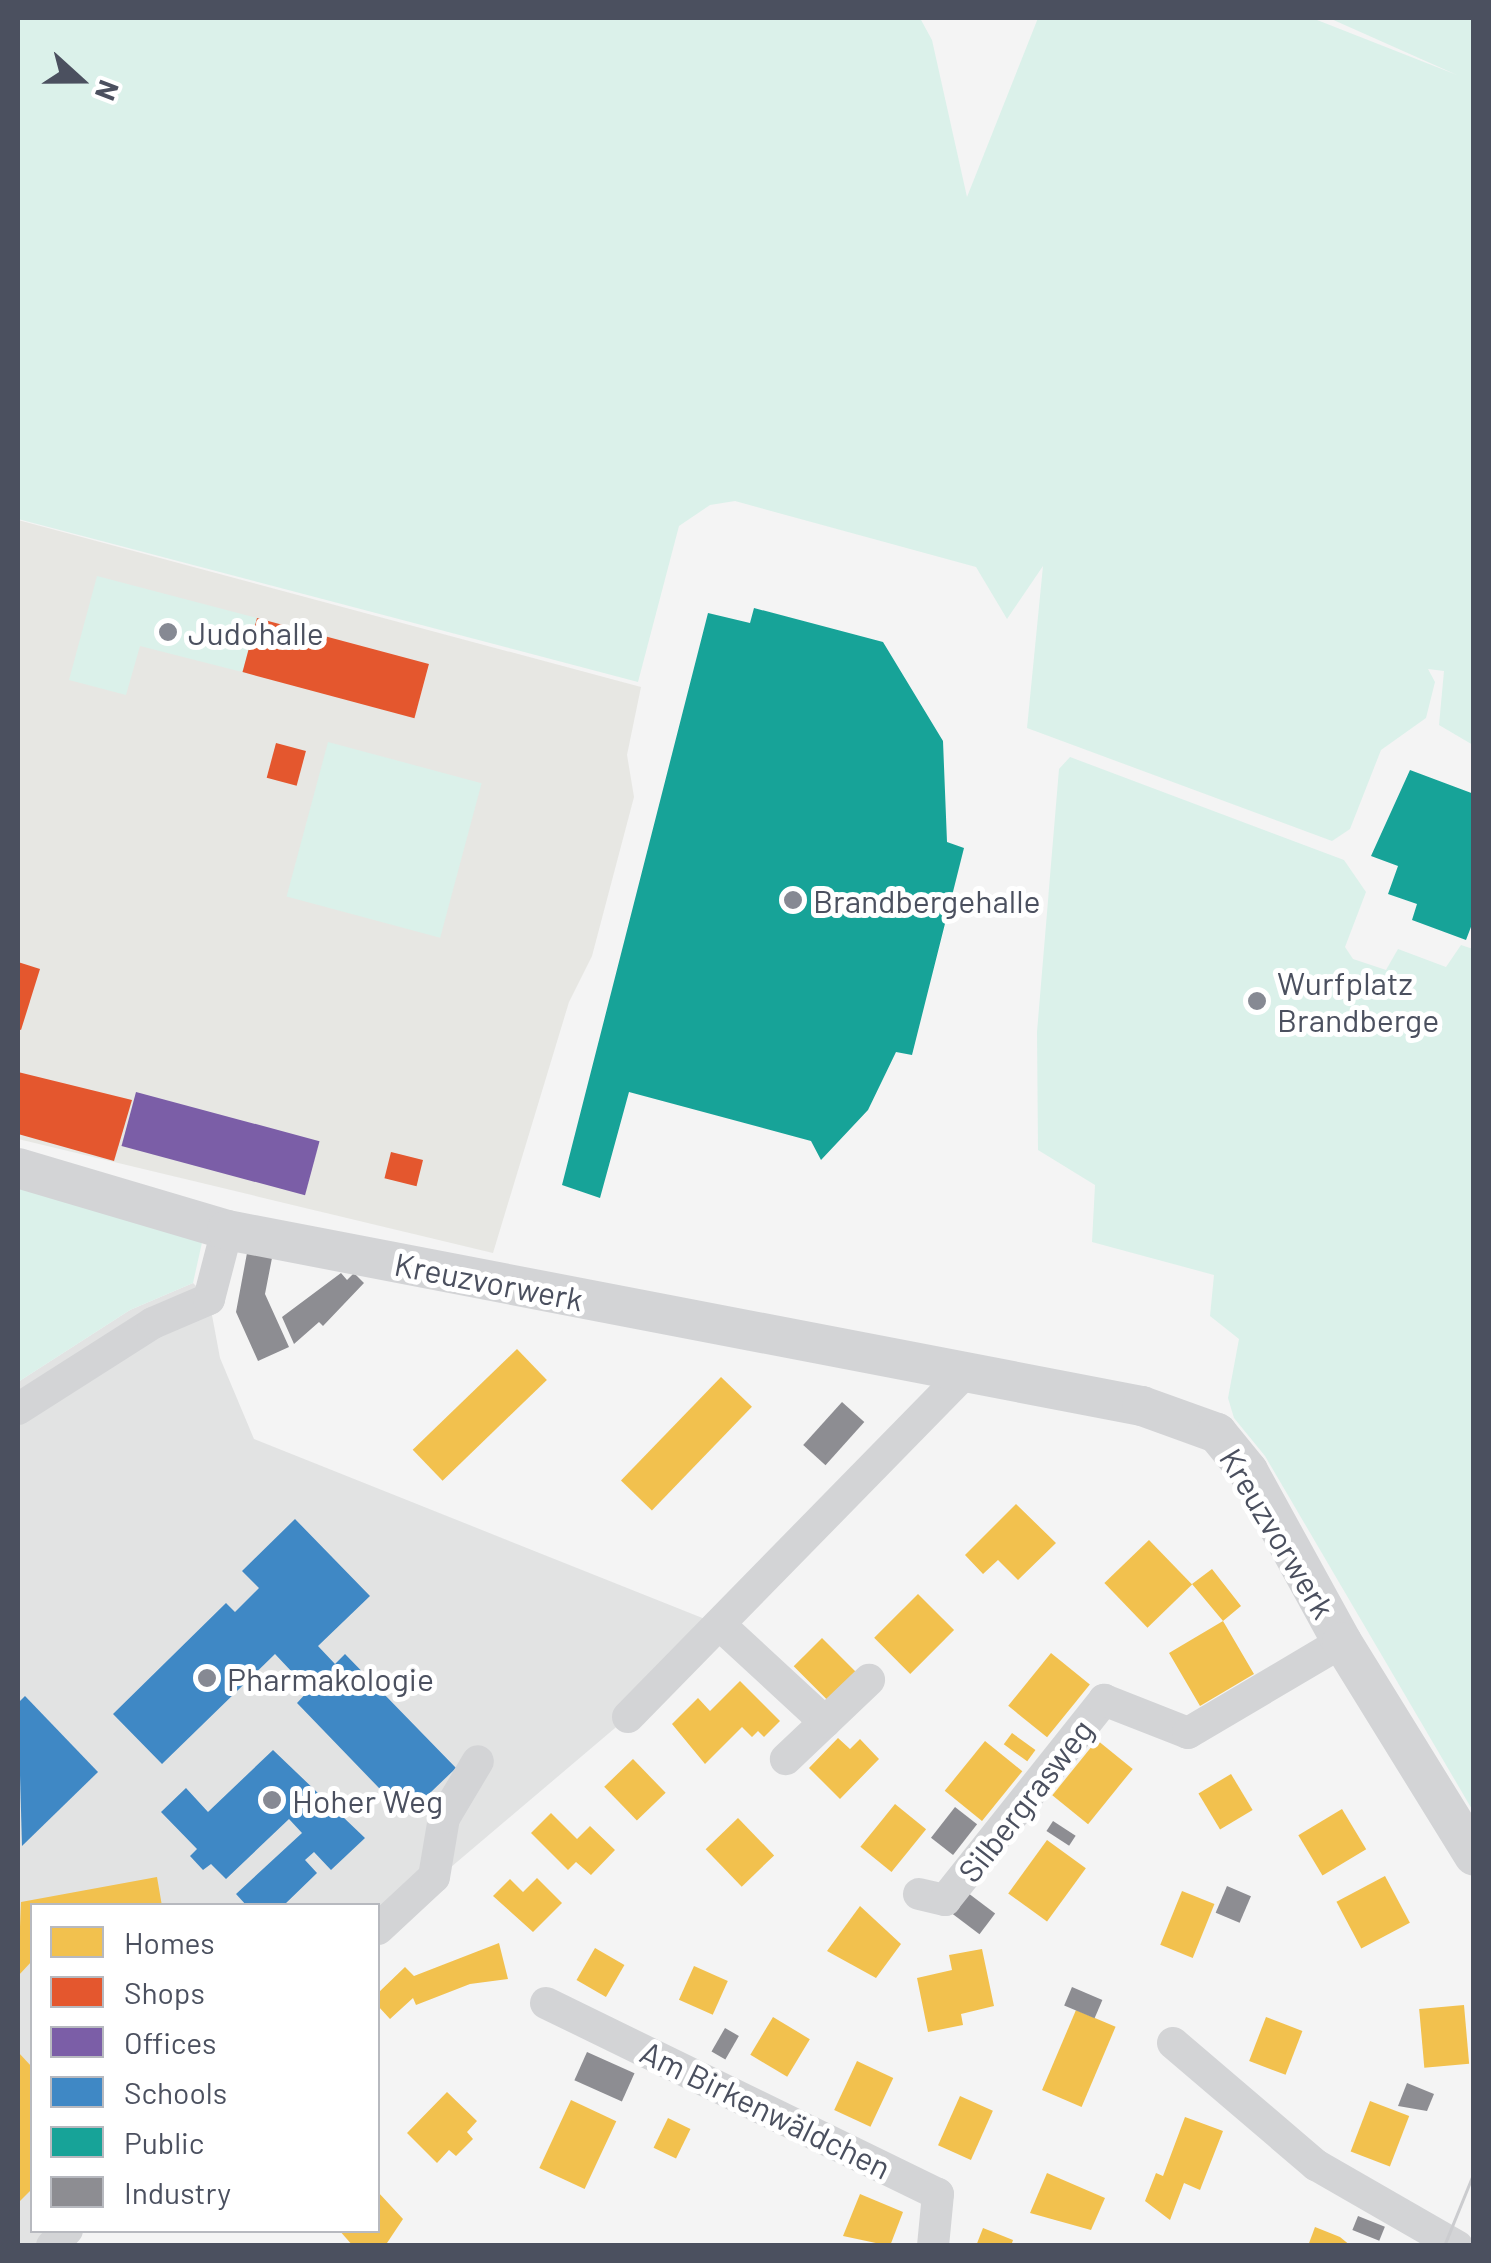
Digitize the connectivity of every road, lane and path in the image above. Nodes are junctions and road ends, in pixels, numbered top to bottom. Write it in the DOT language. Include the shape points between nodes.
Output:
graph roads {
  1 [pos="18,1168"];
  2 [pos="228,1230"];
  3 [pos="966,1372"];
  4 [pos="18,1409"];
  5 [pos="720,1625"];
  6 [pos="1342,1642"];
  7 [pos="868,1680"];
  8 [pos="628,1717"];
  9 [pos="826,1722"];
  10 [pos="786,1759"];
  11 [pos="478,1761"];
  12 [pos="1474,1856"];
  13 [pos="919,1894"];
  14 [pos="380,1926"];
  15 [pos="546,2003"];
  16 [pos="1173,2044"];
  17 [pos="933,2246"];
  18 [pos="1457,2246"];
  1 -- 2 [label="street, Kreuzvorwerk"];
  2 -- 3 [label="street, Kreuzvorwerk"];
  2 -- 4 [label="street" via="209,1298 107,1349"];
  3 -- 5 [label="street"];
  3 -- 6 [label="street, Kreuzvorwerk" via="1142,1406 1217,1432 1248,1471"];
  5 -- 8 [label="street"];
  5 -- 9 [label="street"];
  6 -- 12 [label="street, Kreuzvorwerk"];
  6 -- 13 [label="street, Silbergrasweg" via="1188,1733 1104,1700 945,1900"];
  7 -- 9 [label="street"];
  9 -- 10 [label="street"];
  11 -- 14 [label="street" via="444,1818 434,1876"];
  15 -- 17 [label="street, Am Birkenwäldchen" via="938,2194"];
  16 -- 18 [label="street" via="1316,2165"];
}
